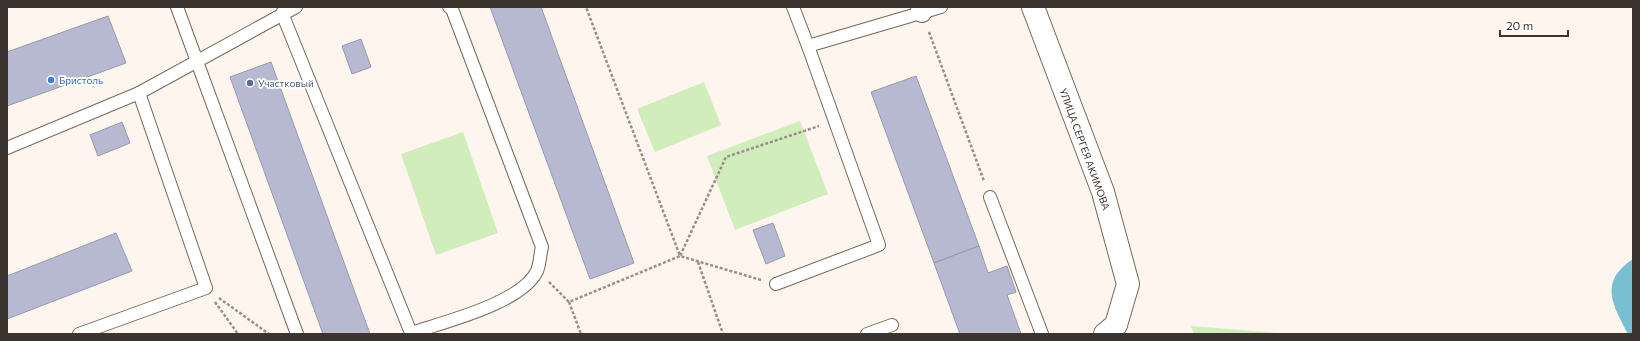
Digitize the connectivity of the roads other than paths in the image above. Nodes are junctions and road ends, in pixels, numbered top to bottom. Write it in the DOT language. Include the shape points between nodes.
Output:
graph roads {
  1 [pos="177,7"];
  2 [pos="296,7"];
  3 [pos="449,7"];
  4 [pos="792,7"];
  5 [pos="941,7"];
  6 [pos="1033,7"];
  7 [pos="921,10"];
  8 [pos="282,13"];
  9 [pos="808,46"];
  10 [pos="196,61"];
  11 [pos="139,93"];
  12 [pos="7,148"];
  13 [pos="990,197"];
  14 [pos="776,284"];
  15 [pos="892,325"];
  16 [pos="79,334"];
  17 [pos="297,334"];
  18 [pos="867,334"];
  19 [pos="1042,334"];
  20 [pos="1105,334"];
  1 -- 10 [label="lane"];
  2 -- 8 [label="lane"];
  3 -- 8 [label="lane" via="452,9 542,247 538,271 524,288 504,300 411,333"];
  4 -- 9 [label="lane"];
  5 -- 7 [label="lane"];
  6 -- 20 [label="street, УЛИЦА СЕРГЕЯ АКИМОВА" via="1103,192 1128,284 1116,325"];
  7 -- 9 [label="lane"];
  8 -- 10 [label="lane"];
  9 -- 14 [label="lane" via="879,245"];
  10 -- 11 [label="lane"];
  10 -- 17 [label="lane"];
  11 -- 12 [label="lane"];
  11 -- 16 [label="lane" via="206,288"];
  13 -- 19 [label="lane"];
  15 -- 18 [label="lane"];
}
